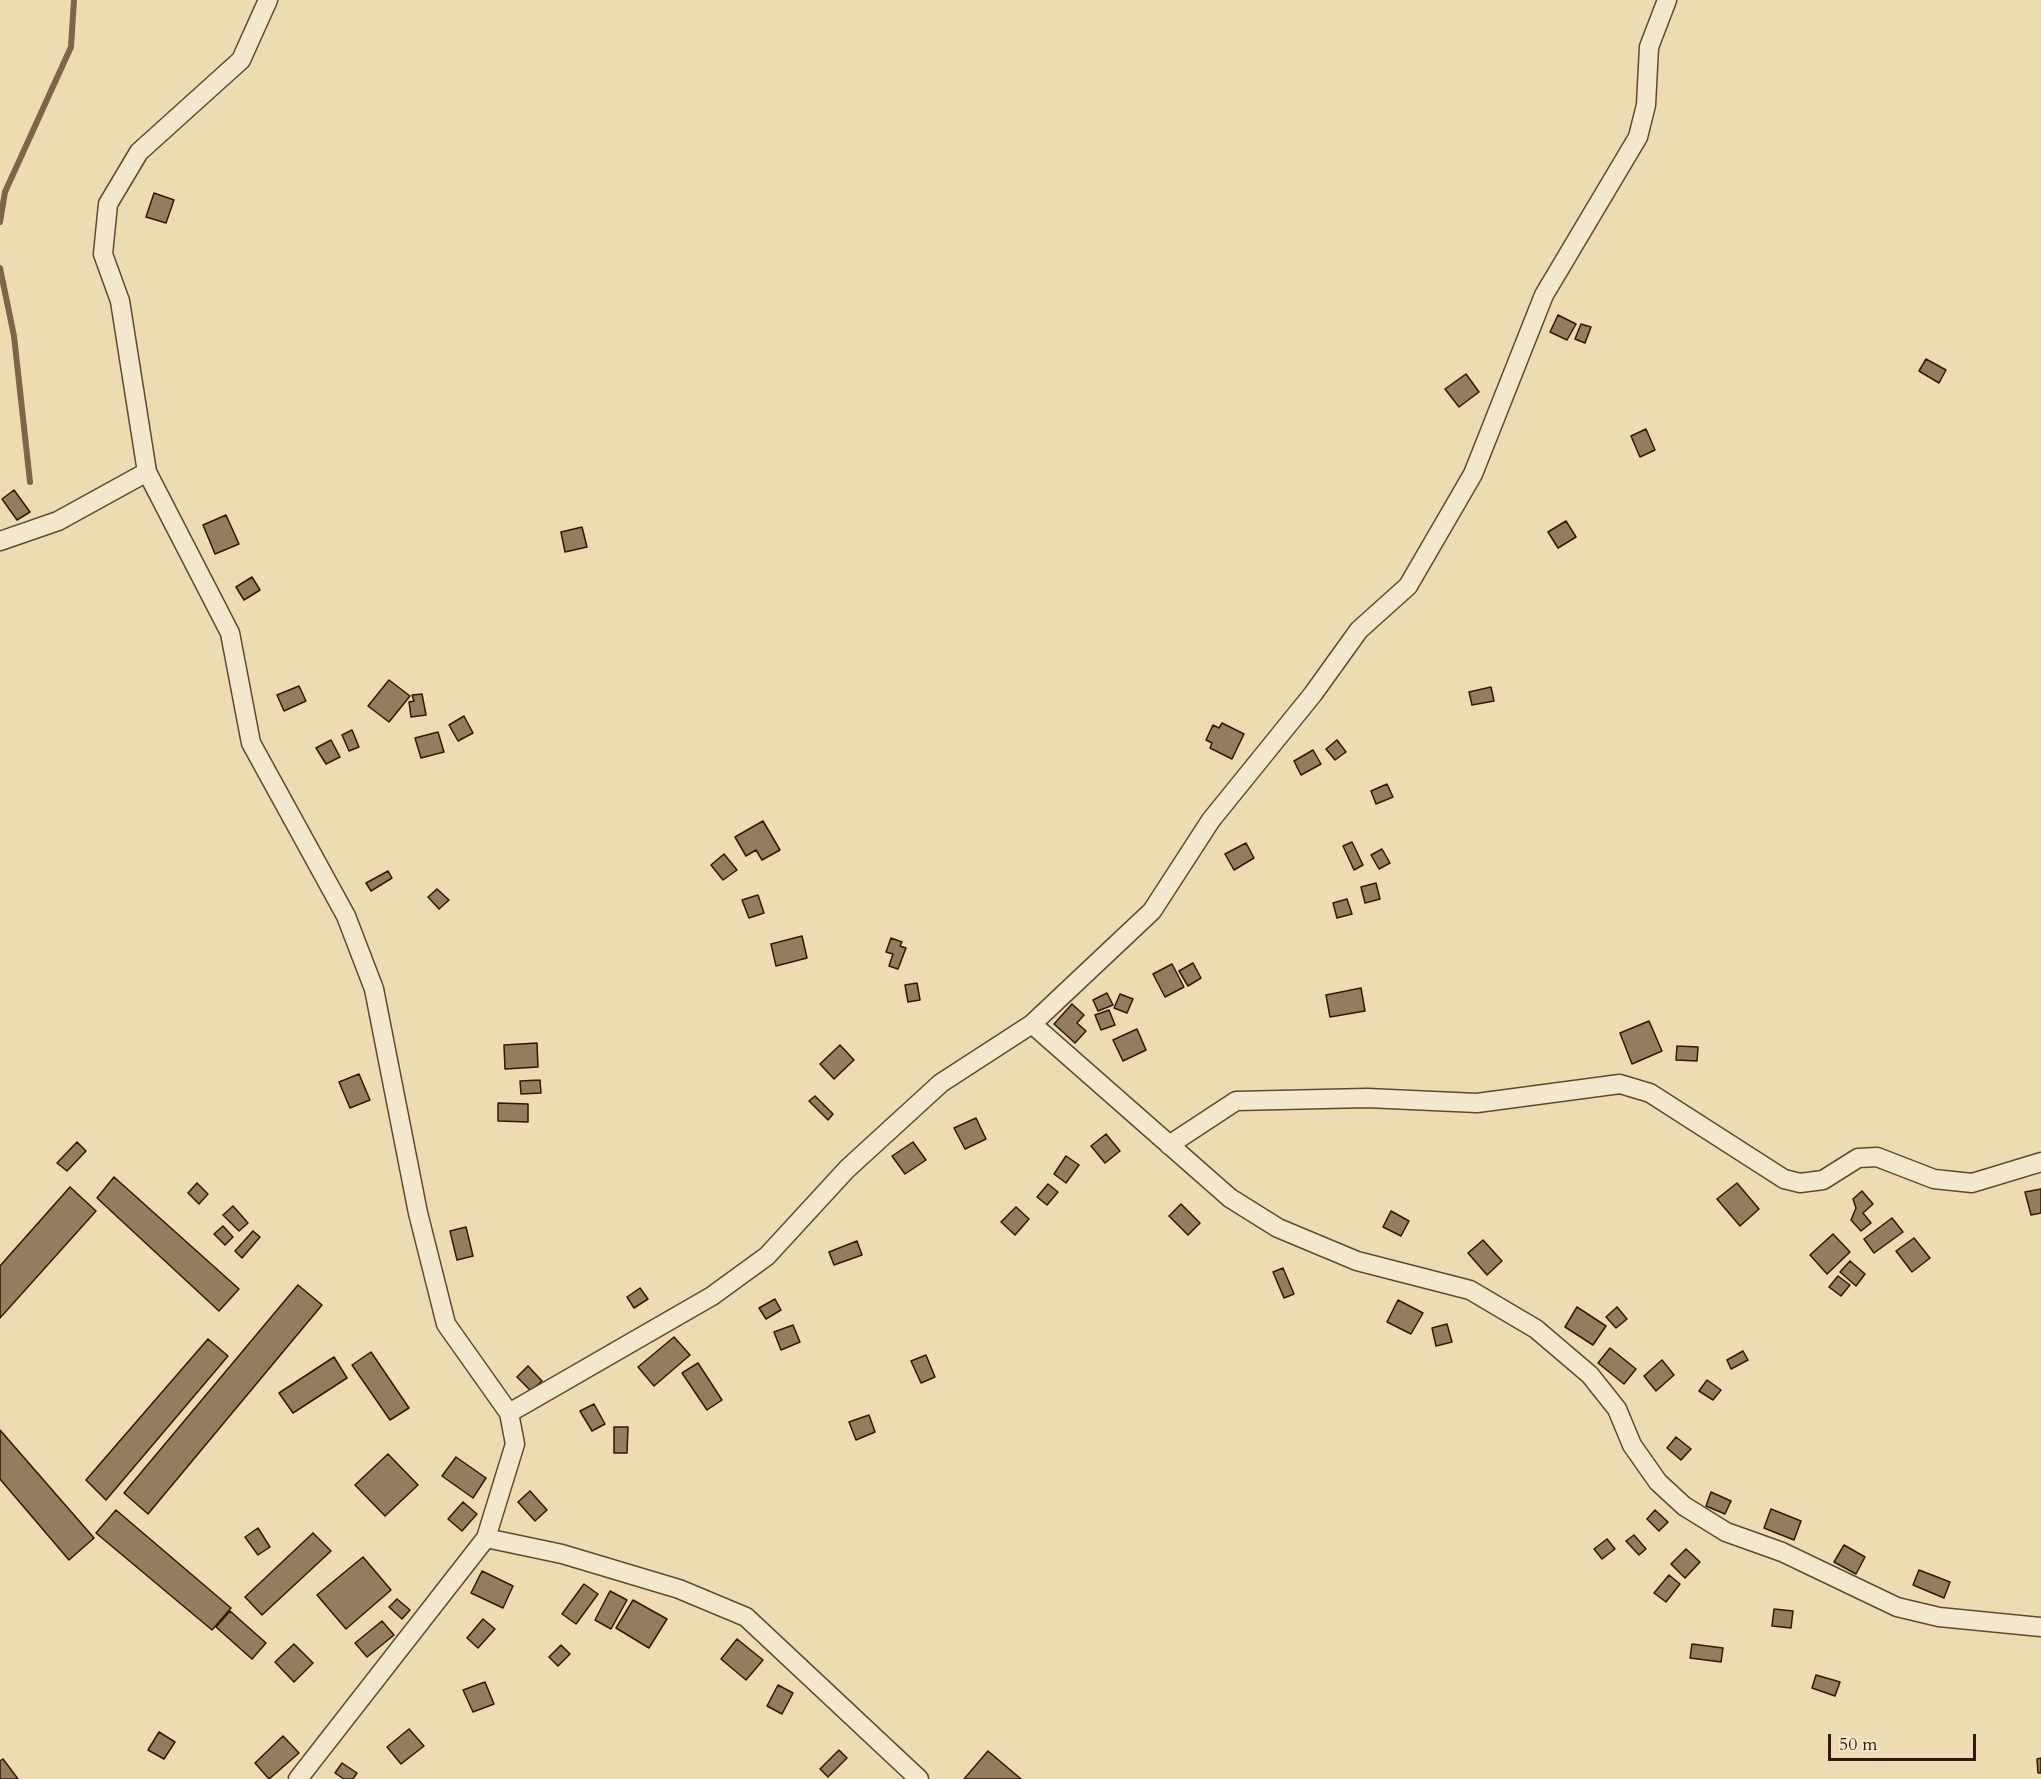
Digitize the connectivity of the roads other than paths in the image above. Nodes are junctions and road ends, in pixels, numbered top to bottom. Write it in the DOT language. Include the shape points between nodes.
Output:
graph roads {
  1 [pos="268,0"];
  2 [pos="1667,0"];
  3 [pos="147,472"];
  4 [pos="0,541"];
  5 [pos="1032,1024"];
  6 [pos="1169,1144"];
  7 [pos="2041,1162"];
  8 [pos="509,1413"];
  9 [pos="486,1538"];
  10 [pos="2041,1626"];
  11 [pos="298,1779"];
  12 [pos="919,1779"];
  1 -- 3 [label="street" via="241,60 139,152 108,204 103,254 120,301"];
  2 -- 5 [label="street" via="1649,46 1646,105 1638,137 1544,295 1473,474 1408,586 1359,630 1211,820 1152,911"];
  3 -- 4 [label="street" via="58,521"];
  3 -- 8 [label="street" via="230,633 251,743 346,916 374,989 418,1213 446,1324"];
  5 -- 6 [label="street"];
  5 -- 8 [label="street" via="941,1083 847,1169 767,1256 712,1296"];
  6 -- 7 [label="street" via="1236,1101 1366,1098 1477,1102 1620,1084 1650,1093 1784,1179 1800,1183 1823,1180 1858,1158 1877,1157 1934,1179 1972,1183"];
  6 -- 10 [label="street" via="1230,1198 1278,1228 1357,1261 1470,1290 1536,1329 1590,1375 1617,1409 1632,1445 1658,1482 1684,1506 1726,1532 1782,1552 1897,1607 1939,1617"];
  8 -- 9 [label="street" via="515,1444"];
  9 -- 11 [label="street"];
  9 -- 12 [label="street" via="562,1554 679,1589 746,1617"];
}
